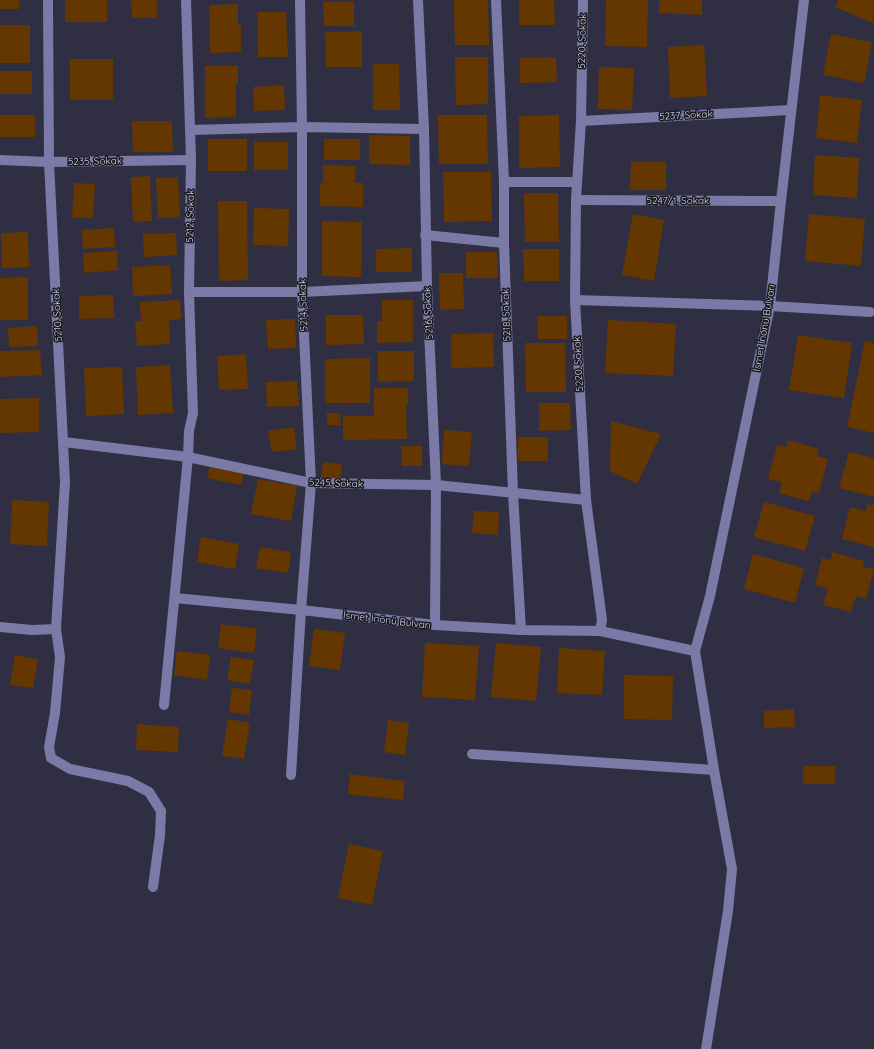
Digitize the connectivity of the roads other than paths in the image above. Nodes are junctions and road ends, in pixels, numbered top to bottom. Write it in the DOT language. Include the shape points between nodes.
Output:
graph roads {
  1 [pos="48,0"];
  2 [pos="186,0"];
  3 [pos="300,0"];
  4 [pos="418,0"];
  5 [pos="496,0"];
  6 [pos="583,0"];
  7 [pos="804,0"];
  8 [pos="791,110"];
  9 [pos="581,121"];
  10 [pos="302,127"];
  11 [pos="424,129"];
  12 [pos="190,130"];
  13 [pos="0,160"];
  14 [pos="191,160"];
  15 [pos="49,162"];
  16 [pos="504,182"];
  17 [pos="577,182"];
  18 [pos="576,200"];
  19 [pos="781,200"];
  20 [pos="425,235"];
  21 [pos="504,243"];
  22 [pos="427,286"];
  23 [pos="189,292"];
  24 [pos="302,292"];
  25 [pos="575,300"];
  26 [pos="770,306"];
  27 [pos="870,312"];
  28 [pos="64,442"];
  29 [pos="188,457"];
  30 [pos="311,483"];
  31 [pos="436,485"];
  32 [pos="513,493"];
  33 [pos="586,500"];
  34 [pos="175,598"];
  35 [pos="300,610"];
  36 [pos="435,625"];
  37 [pos="0,627"];
  38 [pos="56,629"];
  39 [pos="522,630"];
  40 [pos="600,632"];
  41 [pos="695,651"];
  42 [pos="164,705"];
  43 [pos="472,754"];
  44 [pos="714,770"];
  45 [pos="291,775"];
  46 [pos="153,887"];
  47 [pos="706,1049"];
  1 -- 15 [label="street, 5210. Sokak"];
  2 -- 12 [label="street, 5212. Sokak"];
  3 -- 10 [label="street, 5214. Sokak"];
  4 -- 11 [label="street, 5216. Sokak"];
  5 -- 16 [label="street, 5218. Sokak"];
  6 -- 9 [label="street, 5220. Sokak"];
  7 -- 8 [label="street, İsmet İnönü Bulvarı"];
  8 -- 9 [label="street, 5237. Sokak"];
  8 -- 19 [label="street, İsmet İnönü Bulvarı"];
  9 -- 17 [label="street, 5220. Sokak"];
  10 -- 11 [label="street"];
  10 -- 12 [label="street"];
  10 -- 24 [label="street, 5214. Sokak"];
  11 -- 20 [label="street, 5216. Sokak"];
  12 -- 14 [label="street, 5212. Sokak"];
  13 -- 15 [label="street, 5235. Sokak"];
  14 -- 15 [label="street, 5235. Sokak"];
  14 -- 23 [label="street, 5212. Sokak"];
  15 -- 28 [label="street, 5210. Sokak"];
  16 -- 17 [label="street"];
  16 -- 21 [label="street, 5218. Sokak"];
  17 -- 18 [label="street, 5220. Sokak"];
  18 -- 19 [label="street, 5247/1. Sokak"];
  18 -- 25 [label="street, 5220. Sokak"];
  19 -- 26 [label="street, İsmet İnönü Bulvarı"];
  20 -- 21 [label="street"];
  20 -- 22 [label="street, 5216. Sokak"];
  21 -- 32 [label="street, 5218. Sokak"];
  22 -- 24 [label="street"];
  22 -- 31 [label="street, 5216. Sokak"];
  23 -- 24 [label="street"];
  23 -- 29 [label="street, 5212. Sokak" via="193,413"];
  24 -- 30 [label="street, 5214. Sokak"];
  25 -- 26 [label="street"];
  25 -- 33 [label="street, 5220. Sokak"];
  26 -- 27 [label="street"];
  26 -- 41 [label="street, İsmet İnönü Bulvarı" via="710,596"];
  28 -- 29 [label="street, 5245. Sokak"];
  28 -- 38 [label="street, 5210. Sokak" via="66,482"];
  29 -- 30 [label="street, 5245. Sokak"];
  29 -- 34 [label="street, 5212. Sokak"];
  30 -- 31 [label="street, 5245. Sokak"];
  30 -- 35 [label="street, 5214. Sokak"];
  31 -- 32 [label="street, 5245. Sokak"];
  31 -- 36 [label="street, 5216. Sokak"];
  32 -- 33 [label="street, 5245. Sokak"];
  32 -- 39 [label="street, 5218. Sokak"];
  33 -- 40 [label="street, 5220. Sokak" via="602,620"];
  34 -- 35 [label="street, İsmet İnönü Bulvarı"];
  34 -- 42 [label="street, 5212. Sokak"];
  35 -- 36 [label="street, İsmet İnönü Bulvarı"];
  35 -- 45 [label="street, 5214. Sokak"];
  36 -- 39 [label="street, İsmet İnönü Bulvarı"];
  37 -- 38 [label="street"];
  38 -- 46 [label="street, 5210. Sokak" via="60,657 55,713 48,747 51,758 70,769 128,781 149,792 161,811"];
  39 -- 40 [label="street, İsmet İnönü Bulvarı"];
  40 -- 41 [label="street"];
  41 -- 44 [label="street"];
  43 -- 44 [label="street"];
  44 -- 47 [label="street" via="732,869 728,911"];
}
